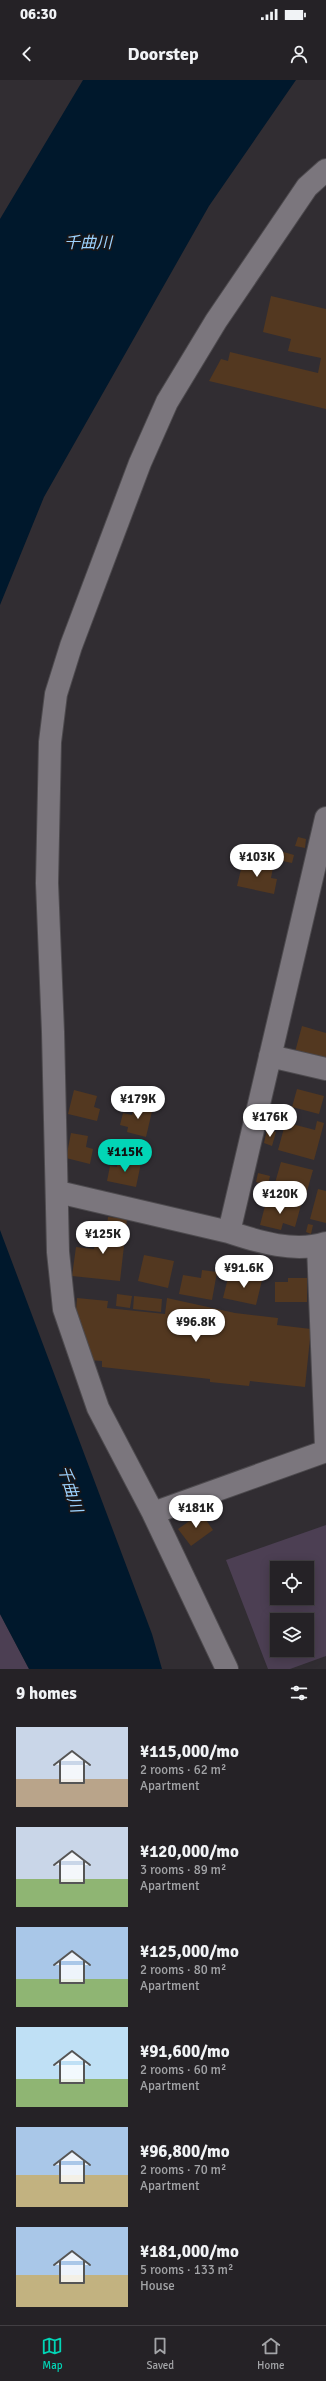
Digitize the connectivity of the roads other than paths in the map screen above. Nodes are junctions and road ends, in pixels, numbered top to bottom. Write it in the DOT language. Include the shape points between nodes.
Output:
graph roads {
  1 [pos="326,170"];
  2 [pos="317,189"];
  3 [pos="326,818"];
  4 [pos="270,1056"];
  5 [pos="326,1069"];
  6 [pos="58,1192"];
  7 [pos="229,1232"];
  8 [pos="322,1244"];
  9 [pos="324,1309"];
  10 [pos="326,1446"];
  11 [pos="326,1451"];
  12 [pos="153,1513"];
  13 [pos="227,1669"];
  1 -- 2 [label="street"];
  2 -- 6 [label="street" via="216,321 167,402 140,463 71,646 56,694 50,742 46,883"];
  3 -- 4 [label="street"];
  4 -- 5 [label="street"];
  4 -- 7 [label="street"];
  6 -- 7 [label="street"];
  6 -- 12 [label="street" via="58,1252 64,1309 98,1408"];
  7 -- 8 [label="street" via="257,1242 286,1246"];
  8 -- 9 [label="street"];
  9 -- 10 [label="street"];
  11 -- 12 [label="street"];
  12 -- 13 [label="street"];
}
